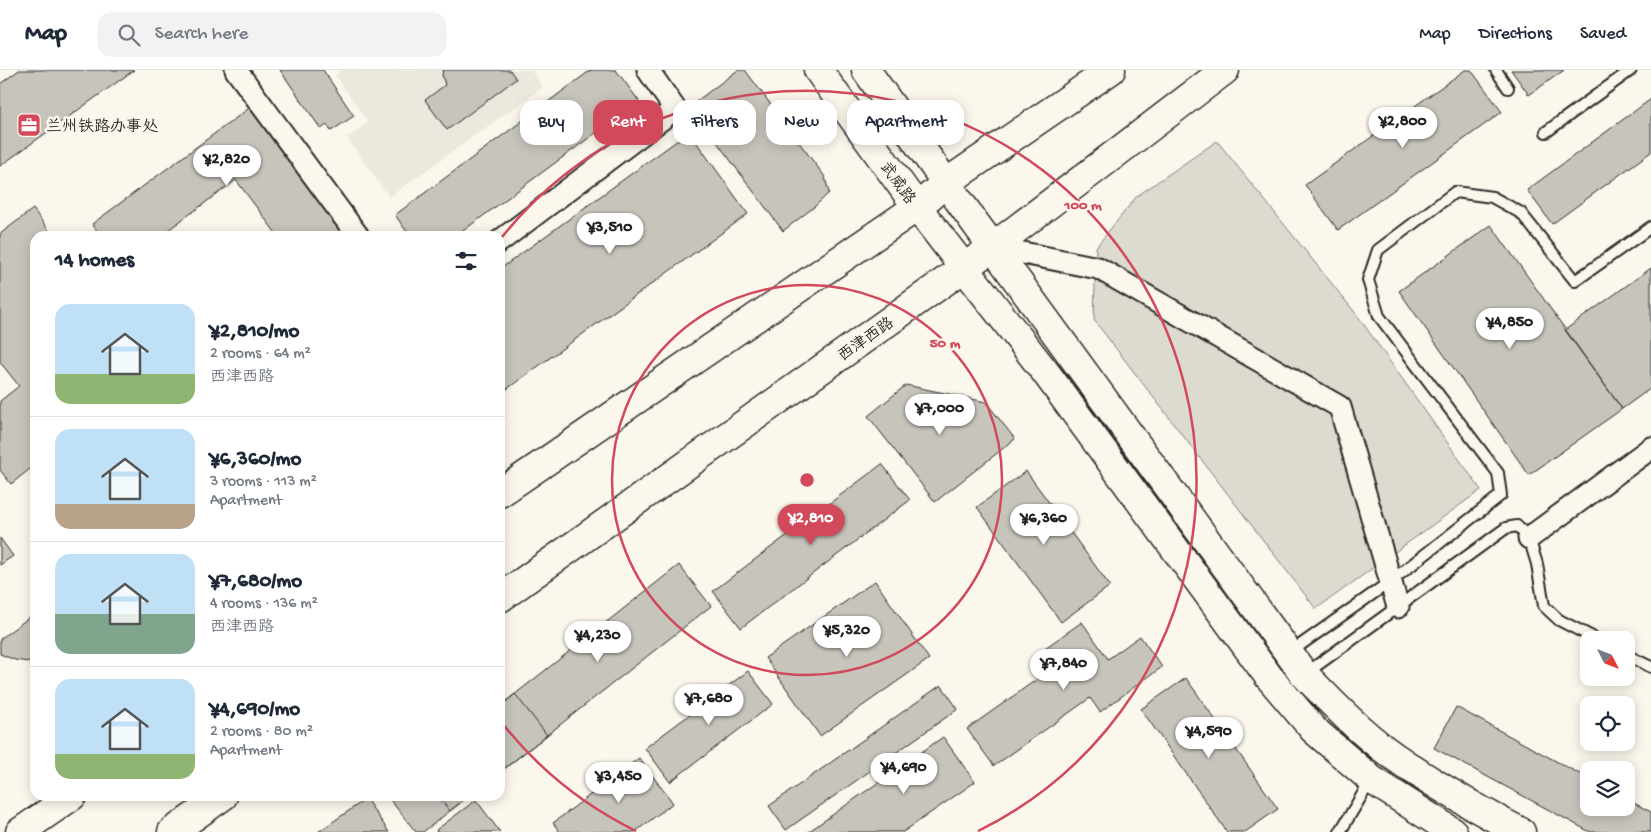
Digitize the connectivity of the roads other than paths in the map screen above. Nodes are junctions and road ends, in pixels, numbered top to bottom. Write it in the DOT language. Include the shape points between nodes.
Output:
graph roads {
  1 [pos="236,70"];
  2 [pos="648,70"];
  3 [pos="818,70"];
  4 [pos="866,70"];
  5 [pos="1111,70"];
  6 [pos="1225,70"];
  7 [pos="1496,70"];
  8 [pos="1631,70"];
  9 [pos="1508,88"];
  10 [pos="1546,132"];
  11 [pos="946,184"];
  12 [pos="917,206"];
  13 [pos="1651,227"];
  14 [pos="354,231"];
  15 [pos="505,237"];
  16 [pos="993,247"];
  17 [pos="964,268"];
  18 [pos="1651,448"];
  19 [pos="505,490"];
  20 [pos="1528,538"];
  21 [pos="1391,581"];
  22 [pos="505,594"];
  23 [pos="1398,607"];
  24 [pos="1580,631"];
  25 [pos="1635,660"];
  26 [pos="1296,664"];
  27 [pos="1651,668"];
  28 [pos="1372,780"];
  29 [pos="65,801"];
  30 [pos="216,801"];
  31 [pos="20,832"];
  32 [pos="172,832"];
  33 [pos="1340,832"];
  34 [pos="1453,832"];
  35 [pos="1521,832"];
  1 -- 14 [label="street"];
  2 -- 15 [label="street" via="675,109"];
  3 -- 12 [label="main road, 武威路"];
  4 -- 11 [label="main road"];
  5 -- 11 [label="main road"];
  6 -- 16 [label="main road, 西津西路"];
  7 -- 9 [label="lane"];
  8 -- 10 [label="lane"];
  11 -- 12 [label="main road"];
  11 -- 16 [label="main road"];
  12 -- 17 [label="main road, 武威路"];
  12 -- 19 [label="main road"];
  13 -- 21 [label="lane" via="1575,281 1521,213 1492,198 1455,192 1378,250 1368,280 1378,316 1498,473 1501,495"];
  16 -- 17 [label="main road, 西津西路"];
  16 -- 21 [label="street" via="1098,268 1340,407"];
  16 -- 26 [label="main road"];
  17 -- 22 [label="main road, 西津西路"];
  17 -- 28 [label="main road, 武威路" via="1046,373 1269,677 1314,730"];
  18 -- 20 [label="street"];
  20 -- 23 [label="lane" via="1517,526 1506,528"];
  20 -- 24 [label="lane" via="1537,564 1544,606 1559,620"];
  21 -- 23 [label="street"];
  21 -- 26 [label="lane"];
  23 -- 26 [label="lane"];
  25 -- 27 [label="lane"];
  26 -- 35 [label="main road" via="1337,708 1391,754 1461,800"];
  28 -- 33 [label="lane"];
  28 -- 34 [label="main road, 武威路"];
  29 -- 31 [label="main road"];
  30 -- 32 [label="main road"];
}
